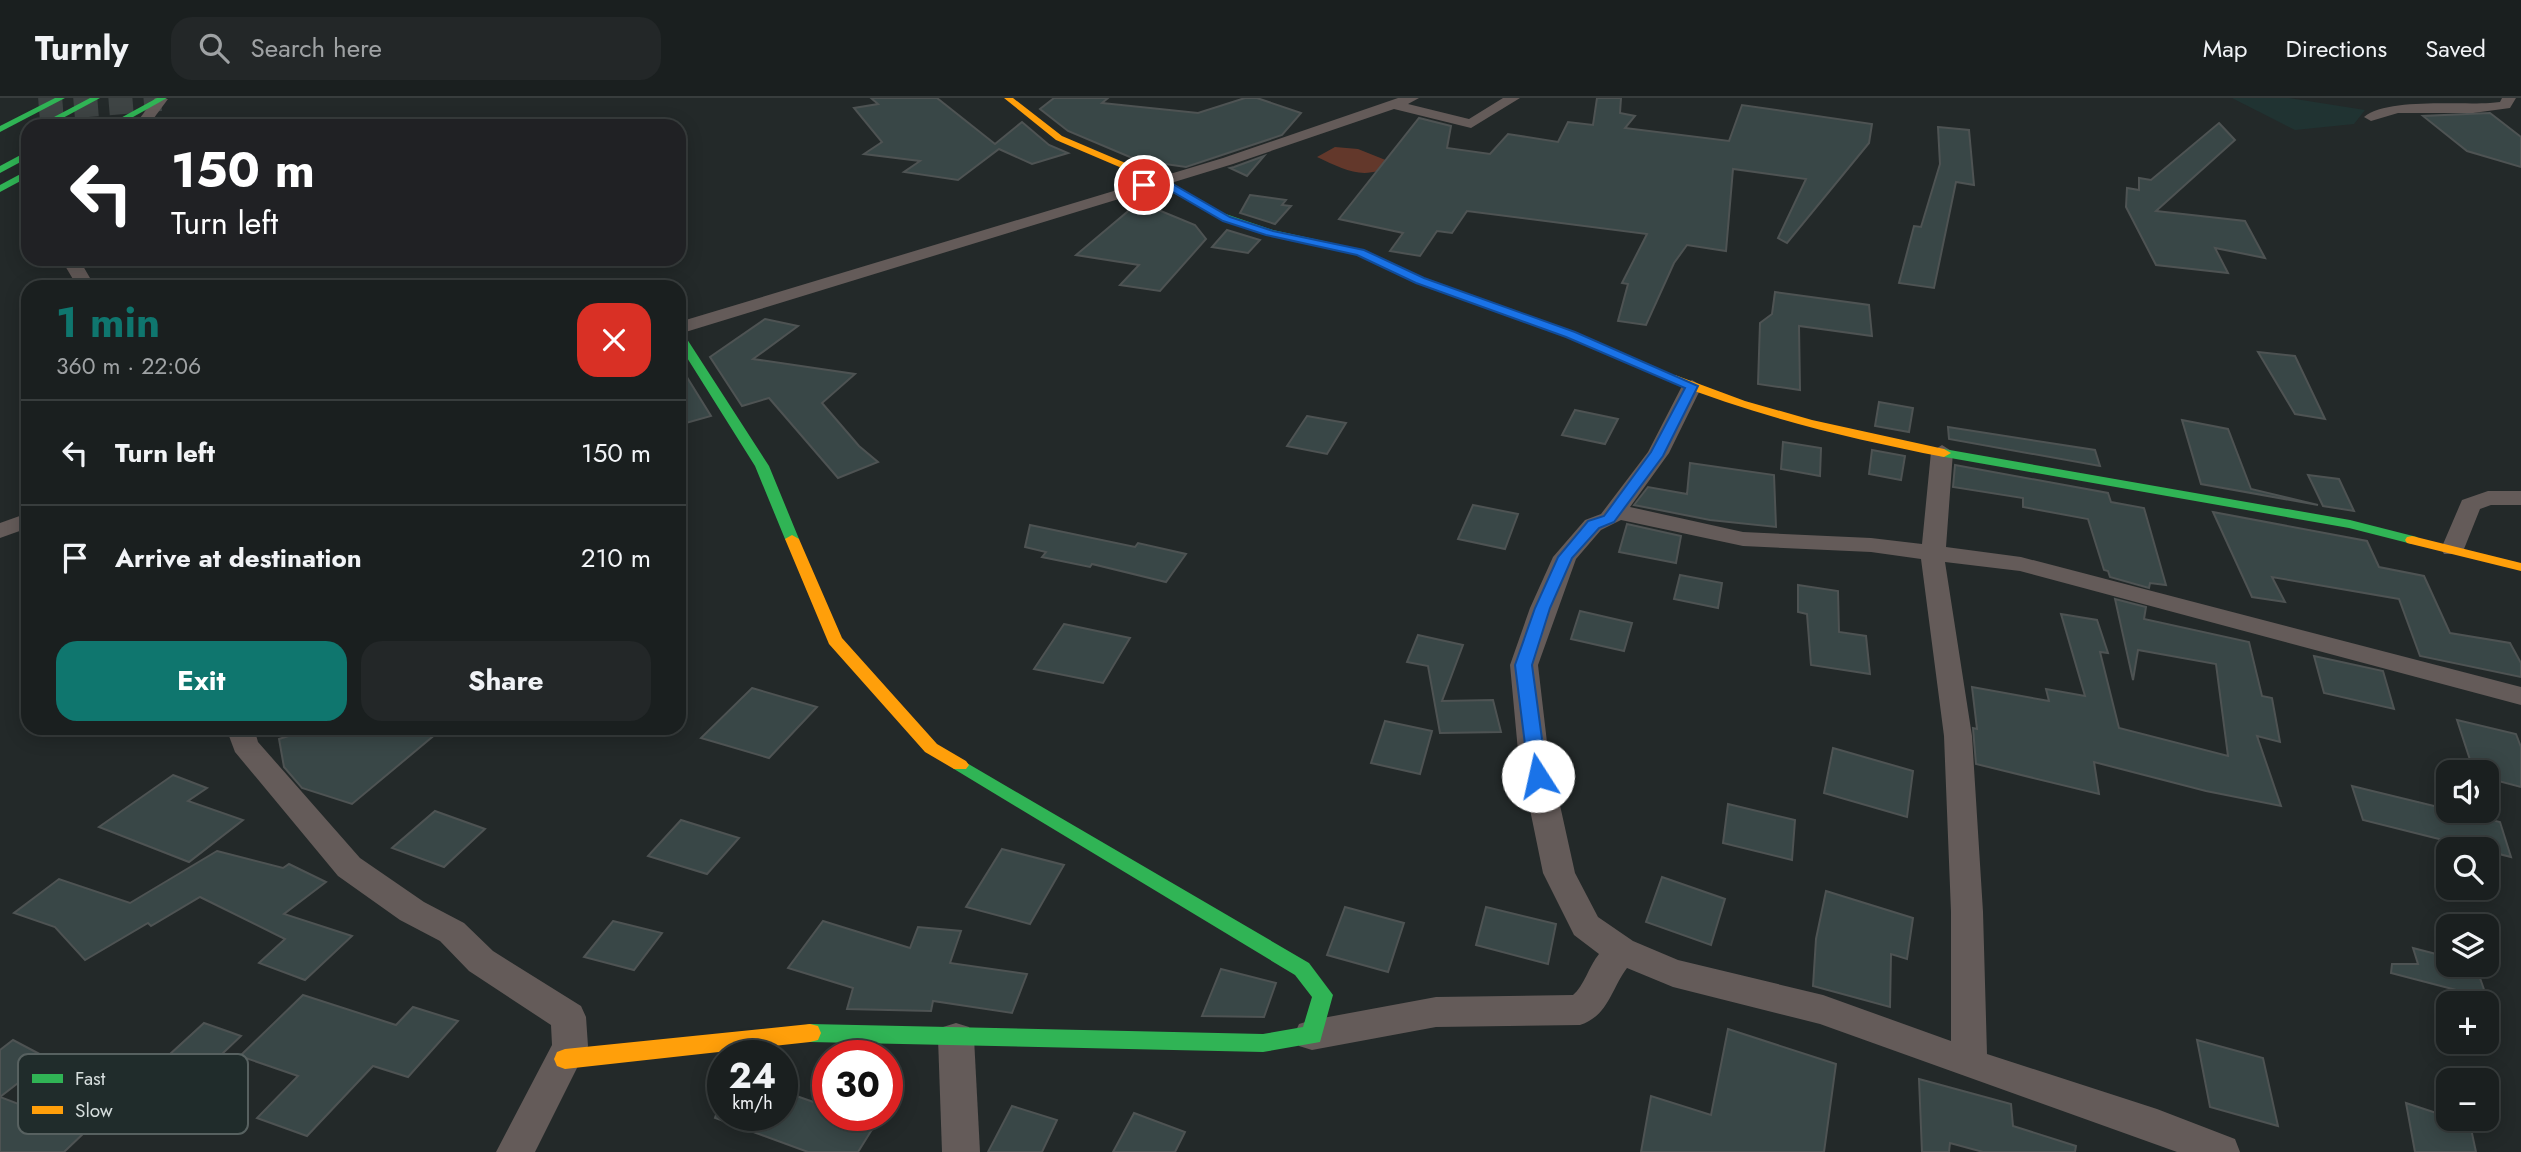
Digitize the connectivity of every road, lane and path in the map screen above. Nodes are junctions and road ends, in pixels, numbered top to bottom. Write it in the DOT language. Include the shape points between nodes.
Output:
graph roads {
  1 [pos="61,98"];
  2 [pos="96,98"];
  3 [pos="129,98"];
  4 [pos="165,98"];
  5 [pos="1008,98"];
  6 [pos="1412,98"];
  7 [pos="1513,98"];
  8 [pos="2509,98"];
  9 [pos="1392,104"];
  10 [pos="39,109"];
  11 [pos="0,113"];
  12 [pos="2371,117"];
  13 [pos="55,119"];
  14 [pos="90,119"];
  15 [pos="124,119"];
  16 [pos="147,119"];
  17 [pos="0,128"];
  18 [pos="21,136"];
  19 [pos="0,147"];
  20 [pos="21,158"];
  21 [pos="0,170"];
  22 [pos="21,177"];
  23 [pos="1160,181"];
  24 [pos="0,189"];
  25 [pos="686,326"];
  26 [pos="686,347"];
  27 [pos="1692,386"];
  28 [pos="1942,452"];
  29 [pos="2521,498"];
  30 [pos="1614,511"];
  31 [pos="21,523"];
  32 [pos="0,531"];
  33 [pos="2453,549"];
  34 [pos="1933,553"];
  35 [pos="2521,567"];
  36 [pos="2521,696"];
  37 [pos="242,735"];
  38 [pos="1621,951"];
  39 [pos="1312,1035"];
  40 [pos="956,1038"];
  41 [pos="565,1059"];
  42 [pos="1969,1064"];
  43 [pos="2218,1151"];
  44 [pos="515,1152"];
  45 [pos="961,1152"];
  1 -- 10 [label="main road"];
  2 -- 13 [label="main road"];
  3 -- 14 [label="main road"];
  4 -- 15 [label="main road"];
  4 -- 16 [label="street"];
  5 -- 23 [label="main road" via="1059,138"];
  6 -- 9 [label="street"];
  7 -- 9 [label="street" via="1472,124"];
  8 -- 12 [label="street" via="2505,105 2491,109 2406,107 2380,109"];
  9 -- 23 [label="street"];
  10 -- 11 [label="main road"];
  10 -- 17 [label="main road"];
  18 -- 19 [label="main road"];
  20 -- 21 [label="main road"];
  22 -- 24 [label="main road"];
  23 -- 25 [label="street"];
  23 -- 27 [label="main road" via="1227,219 1360,252 1420,281 1571,335"];
  26 -- 39 [label="main road" via="762,467 835,640 931,748 1301,969 1323,995"];
  27 -- 28 [label="main road" via="1822,428"];
  27 -- 30 [label="street" via="1658,453"];
  28 -- 33 [label="main road" via="2311,516"];
  28 -- 34 [label="street"];
  29 -- 33 [label="street" via="2488,498 2470,505"];
  30 -- 34 [label="street" via="1743,539"];
  30 -- 38 [label="street" via="1609,519 1593,524 1565,557 1524,665 1533,751 1559,873 1586,926"];
  31 -- 32 [label="street"];
  33 -- 35 [label="main road"];
  34 -- 36 [label="street" via="2021,564"];
  34 -- 42 [label="street" via="1958,736"];
  37 -- 41 [label="street" via="244,745 349,867 412,911 452,932 481,961 568,1017 570,1046"];
  38 -- 39 [label="street" via="1600,978 1594,998 1580,1010 1436,1013"];
  38 -- 42 [label="street" via="1673,973 1823,1010"];
  39 -- 40 [label="main road" via="1263,1044"];
  40 -- 41 [label="main road" via="795,1033"];
  40 -- 45 [label="street"];
  41 -- 44 [label="street"];
  42 -- 43 [label="street"];
}
